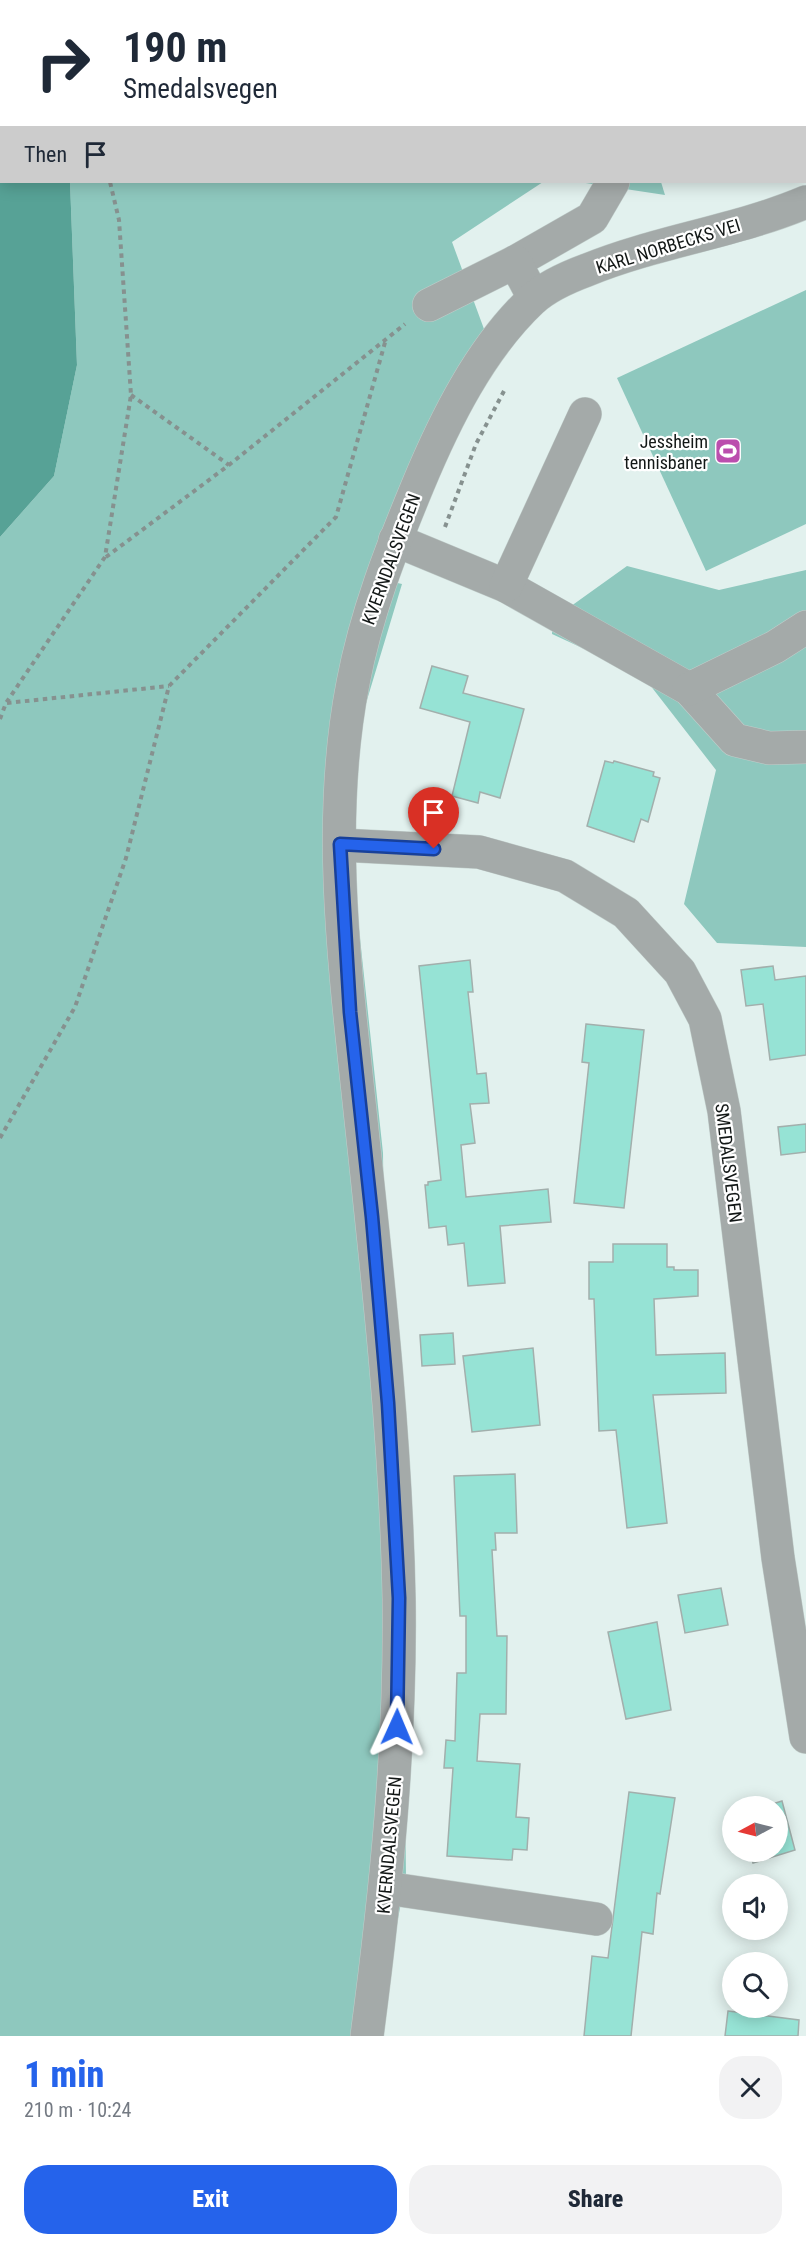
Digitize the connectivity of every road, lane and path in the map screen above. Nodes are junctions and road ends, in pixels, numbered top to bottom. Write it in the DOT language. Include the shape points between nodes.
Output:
graph roads {
  1 [pos="110,183"];
  2 [pos="612,183"];
  3 [pos="806,202"];
  4 [pos="515,262"];
  5 [pos="534,298"];
  6 [pos="429,305"];
  7 [pos="386,339"];
  8 [pos="507,386"];
  9 [pos="131,395"];
  10 [pos="585,414"];
  11 [pos="230,465"];
  12 [pos="395,540"];
  13 [pos="434,556"];
  14 [pos="105,557"];
  15 [pos="506,586"];
  16 [pos="806,627"];
  17 [pos="169,686"];
  18 [pos="689,689"];
  19 [pos="6,703"];
  20 [pos="0,719"];
  21 [pos="806,747"];
  22 [pos="340,844"];
  23 [pos="0,1138"];
  24 [pos="804,1722"];
  25 [pos="386,1888"];
  26 [pos="596,1919"];
  27 [pos="367,2036"];
  1 -- 9 [label="path" via="119,220"];
  2 -- 4 [label="street" via="592,218"];
  3 -- 5 [label="street, KARL NORBECKS VEI" via="615,258 565,279"];
  4 -- 5 [label="street"];
  4 -- 6 [label="street"];
  5 -- 12 [label="street, KVERNDALSVEGEN" via="482,360 445,424"];
  6 -- 7 [label="path"];
  7 -- 11 [label="path"];
  7 -- 17 [label="path" via="336,517"];
  8 -- 13 [label="path" via="476,444"];
  9 -- 11 [label="path"];
  9 -- 14 [label="path"];
  10 -- 15 [label="street"];
  11 -- 14 [label="path"];
  12 -- 13 [label="street"];
  12 -- 22 [label="street, KVERNDALSVEGEN" via="377,587 352,686 343,761"];
  13 -- 15 [label="street"];
  14 -- 19 [label="path"];
  15 -- 18 [label="street"];
  16 -- 18 [label="street"];
  17 -- 19 [label="path"];
  17 -- 23 [label="path" via="126,858 75,1007"];
  18 -- 21 [label="street" via="735,740 769,748"];
  19 -- 20 [label="path"];
  22 -- 24 [label="street, SMEDALSVEGEN" via="479,852 565,876 626,913 680,972 705,1019 724,1111 769,1488"];
  22 -- 25 [label="street, KVERNDALSVEGEN" via="350,1012 388,1403 399,1598 396,1770"];
  25 -- 26 [label="street"];
  25 -- 27 [label="street, KVERNDALSVEGEN"];
}
